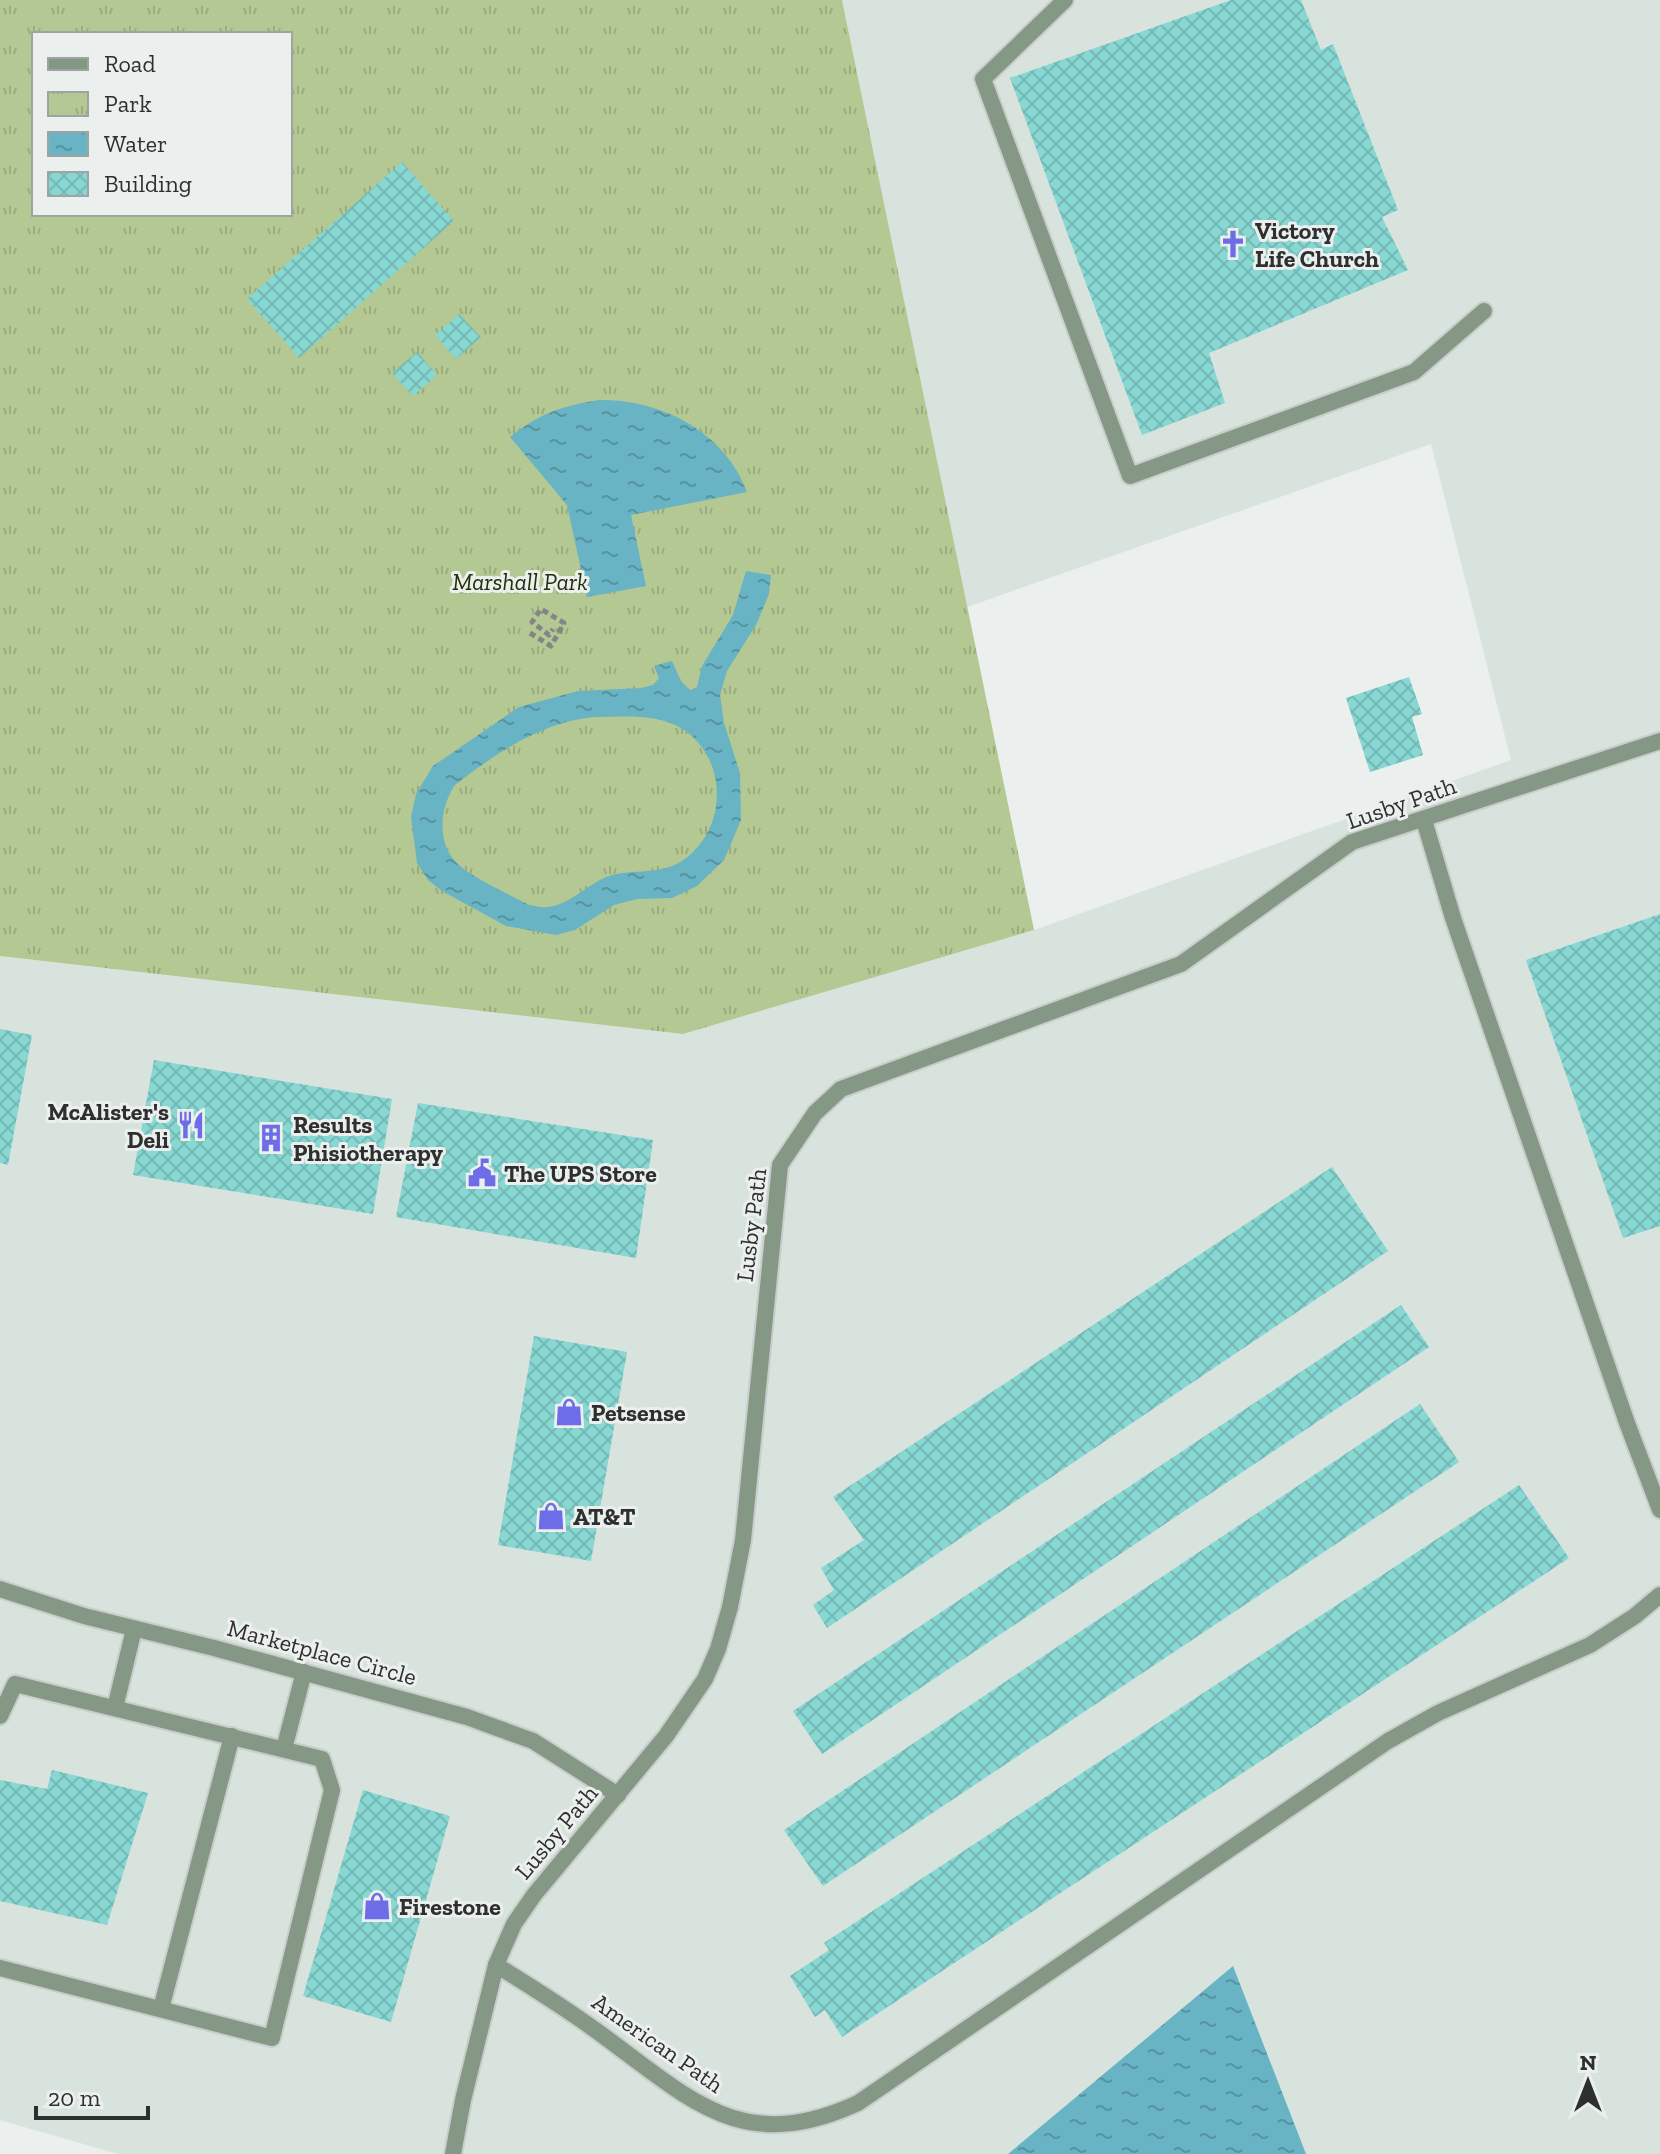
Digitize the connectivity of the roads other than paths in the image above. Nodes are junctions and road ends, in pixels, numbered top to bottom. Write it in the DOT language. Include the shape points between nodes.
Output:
graph roads {
  1 [pos="1065,0"];
  2 [pos="1484,311"];
  3 [pos="1660,741"];
  4 [pos="1424,820"];
  5 [pos="1660,1510"];
  6 [pos="0,1589"];
  7 [pos="1660,1595"];
  8 [pos="134,1629"];
  9 [pos="304,1672"];
  10 [pos="115,1708"];
  11 [pos="0,1716"];
  12 [pos="232,1736"];
  13 [pos="284,1749"];
  14 [pos="618,1795"];
  15 [pos="496,1965"];
  16 [pos="0,1968"];
  17 [pos="161,2009"];
  18 [pos="453,2154"];
  1 -- 2 [label="street" via="983,79 1130,476 1414,372"];
  3 -- 4 [label="street, Lusby Path"];
  4 -- 5 [label="street" via="1458,933"];
  4 -- 14 [label="street, Lusby Path" via="1352,842 1181,964 841,1089 815,1113 780,1165 743,1540 718,1649 688,1707"];
  6 -- 8 [label="street, Marketplace Circle"];
  7 -- 15 [label="street, American Path" via="1590,1645 1388,1741 858,2103 828,2118 779,2127 707,2109"];
  8 -- 9 [label="street, Marketplace Circle"];
  8 -- 10 [label="street"];
  9 -- 13 [label="street"];
  9 -- 14 [label="street, Marketplace Circle" via="533,1741"];
  10 -- 11 [label="street" via="15,1684"];
  10 -- 12 [label="street"];
  12 -- 13 [label="street"];
  12 -- 17 [label="street"];
  13 -- 17 [label="street" via="322,1759 332,1790 272,2038"];
  14 -- 15 [label="street, Lusby Path" via="534,1895"];
  15 -- 18 [label="street, Lusby Path"];
  16 -- 17 [label="street"];
}
